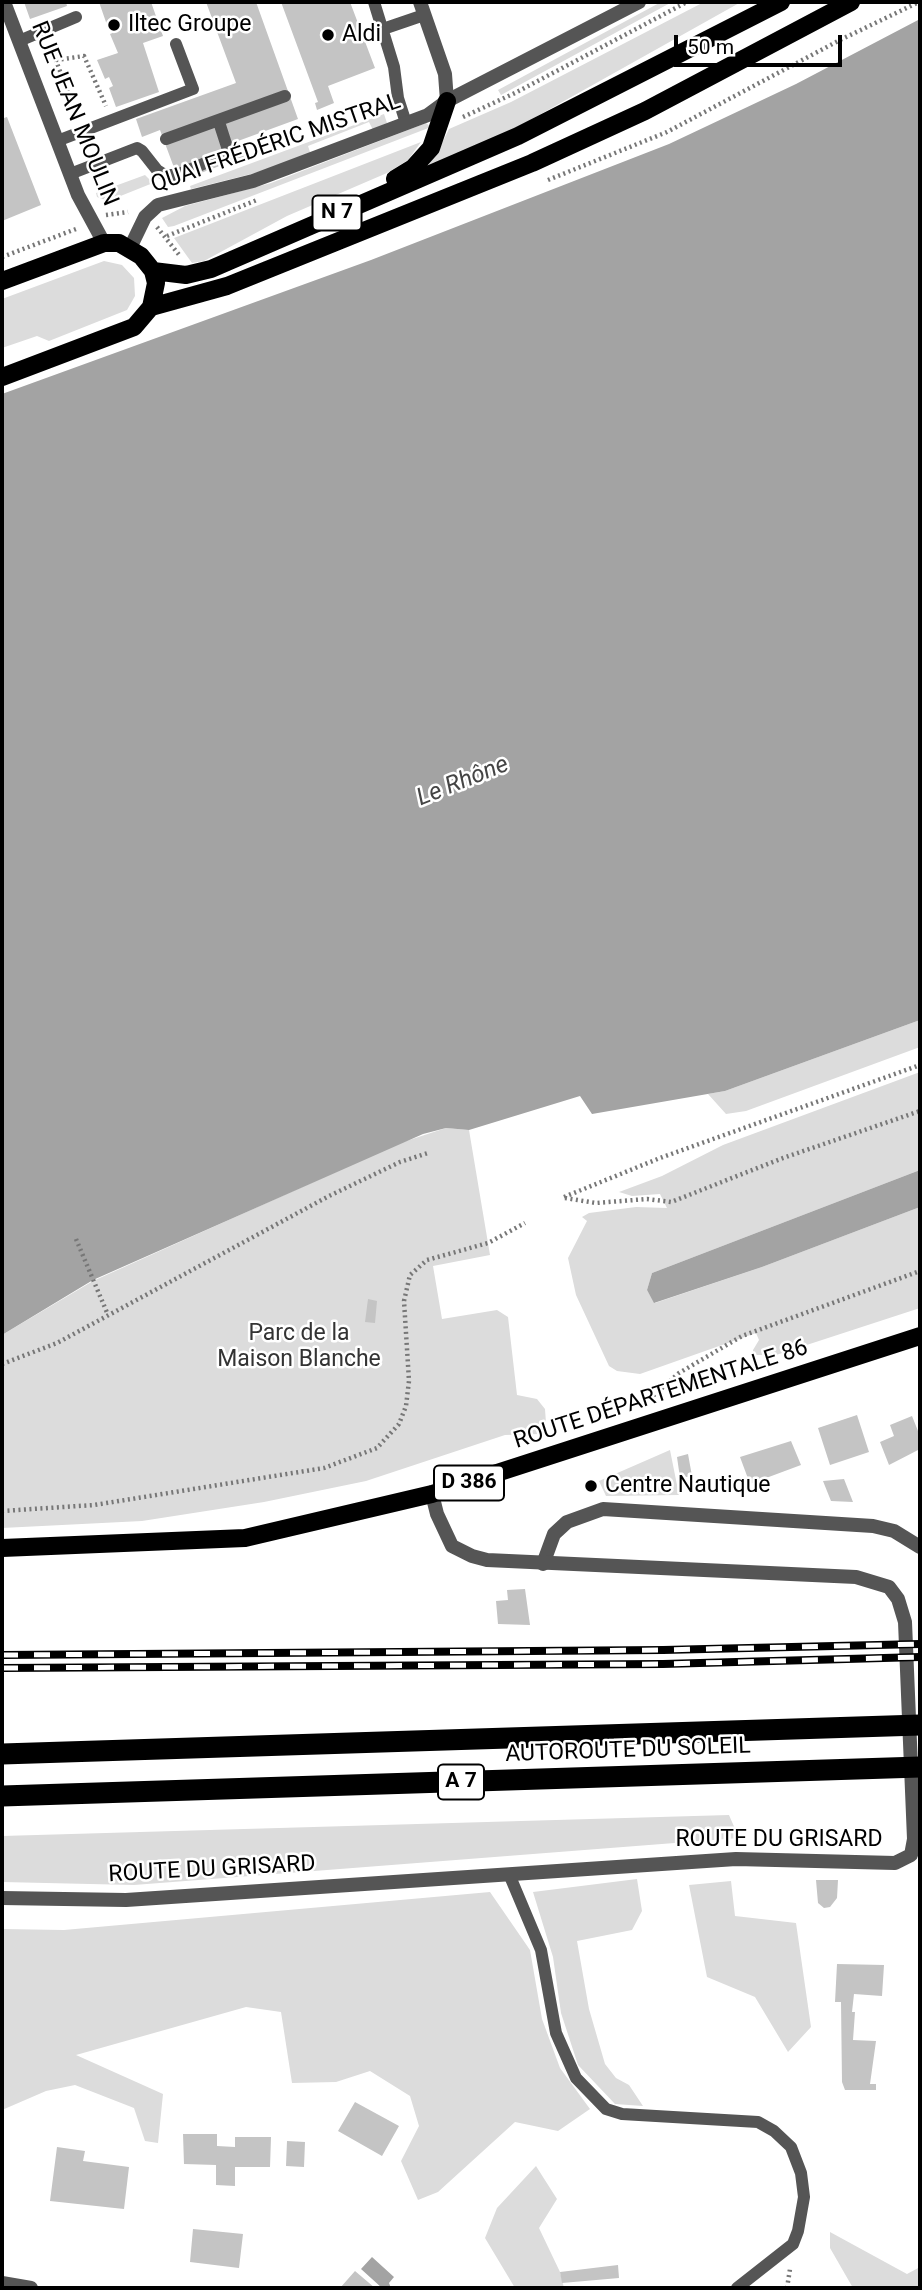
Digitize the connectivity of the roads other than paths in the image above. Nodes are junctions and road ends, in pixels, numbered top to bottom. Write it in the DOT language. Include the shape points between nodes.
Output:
graph roads {
  1 [pos="4,2"];
  2 [pos="374,2"];
  3 [pos="639,2"];
  4 [pos="781,2"];
  5 [pos="851,2"];
  6 [pos="422,8"];
  7 [pos="76,17"];
  8 [pos="383,29"];
  9 [pos="19,41"];
  10 [pos="176,44"];
  11 [pos="285,96"];
  12 [pos="447,101"];
  13 [pos="219,122"];
  14 [pos="406,123"];
  15 [pos="166,139"];
  16 [pos="57,141"];
  17 [pos="70,174"];
  18 [pos="291,233"];
  19 [pos="104,243"];
  20 [pos="131,248"];
  21 [pos="153,271"];
  22 [pos="2,281"];
  23 [pos="152,307"];
  24 [pos="2,377"];
  25 [pos="920,1335"];
  26 [pos="432,1494"];
  27 [pos="920,1547"];
  28 [pos="2,1548"];
  29 [pos="543,1564"];
  30 [pos="920,1725"];
  31 [pos="2,1754"];
  32 [pos="920,1767"];
  33 [pos="2,1796"];
  34 [pos="916,1856"];
  35 [pos="509,1874"];
  36 [pos="2,1898"];
  37 [pos="2,2283"];
  38 [pos="32,2288"];
  39 [pos="737,2288"];
  1 -- 9 [label="street, RUE JEAN MOULIN"];
  2 -- 8 [label="lane"];
  3 -- 12 [label="street, QUAI FRÉDÉRIC MISTRAL"];
  4 -- 18 [label="main road, N 7" via="518,136"];
  5 -- 23 [label="main road, N 7" via="645,111 532,163 227,286"];
  6 -- 8 [label="lane"];
  6 -- 12 [label="street" via="445,74"];
  7 -- 9 [label="lane"];
  8 -- 14 [label="lane"];
  9 -- 16 [label="street, RUE JEAN MOULIN"];
  10 -- 16 [label="lane" via="193,89"];
  11 -- 13 [label="lane"];
  12 -- 14 [label="street, QUAI FRÉDÉRIC MISTRAL"];
  12 -- 18 [label="main road" via="437,138 405,175 303,218"];
  13 -- 15 [label="lane"];
  13 -- 17 [label="lane" via="229,153 177,175 157,170 136,148"];
  14 -- 20 [label="street, QUAI FRÉDÉRIC MISTRAL" via="253,181 158,205 145,217"];
  16 -- 17 [label="street, RUE JEAN MOULIN"];
  17 -- 19 [label="street, RUE JEAN MOULIN"];
  18 -- 21 [label="main road, N 7" via="200,273"];
  19 -- 20 [label="main road"];
  19 -- 22 [label="main road"];
  20 -- 21 [label="main road"];
  21 -- 23 [label="main road" via="156,295"];
  23 -- 24 [label="main road, N 7" via="134,327"];
  25 -- 26 [label="main road, ROUTE DÉPARTEMENTALE 86 / D 386"];
  26 -- 28 [label="main road, ROUTE DÉPARTEMENTALE 86 / D 386" via="245,1538"];
  26 -- 29 [label="street, ROUTE DU GRISARD" via="446,1538 461,1552 487,1560"];
  27 -- 29 [label="street" via="894,1531 873,1526 603,1509 567,1522 554,1534"];
  29 -- 34 [label="street, ROUTE DU GRISARD" via="872,1579 889,1587 898,1598 905,1622"];
  30 -- 31 [label="highway, AUTOROUTE DU SOLEIL / A 7"];
  32 -- 33 [label="highway, AUTOROUTE DU SOLEIL / A 7"];
  34 -- 35 [label="street, ROUTE DU GRISARD" via="895,1863 736,1859"];
  35 -- 36 [label="street, ROUTE DU GRISARD" via="126,1900"];
  35 -- 39 [label="lane" via="541,1950 556,2033 576,2078 606,2109 622,2114 758,2122 791,2147 804,2197 798,2231 793,2244"];
  37 -- 38 [label="street"];
}
